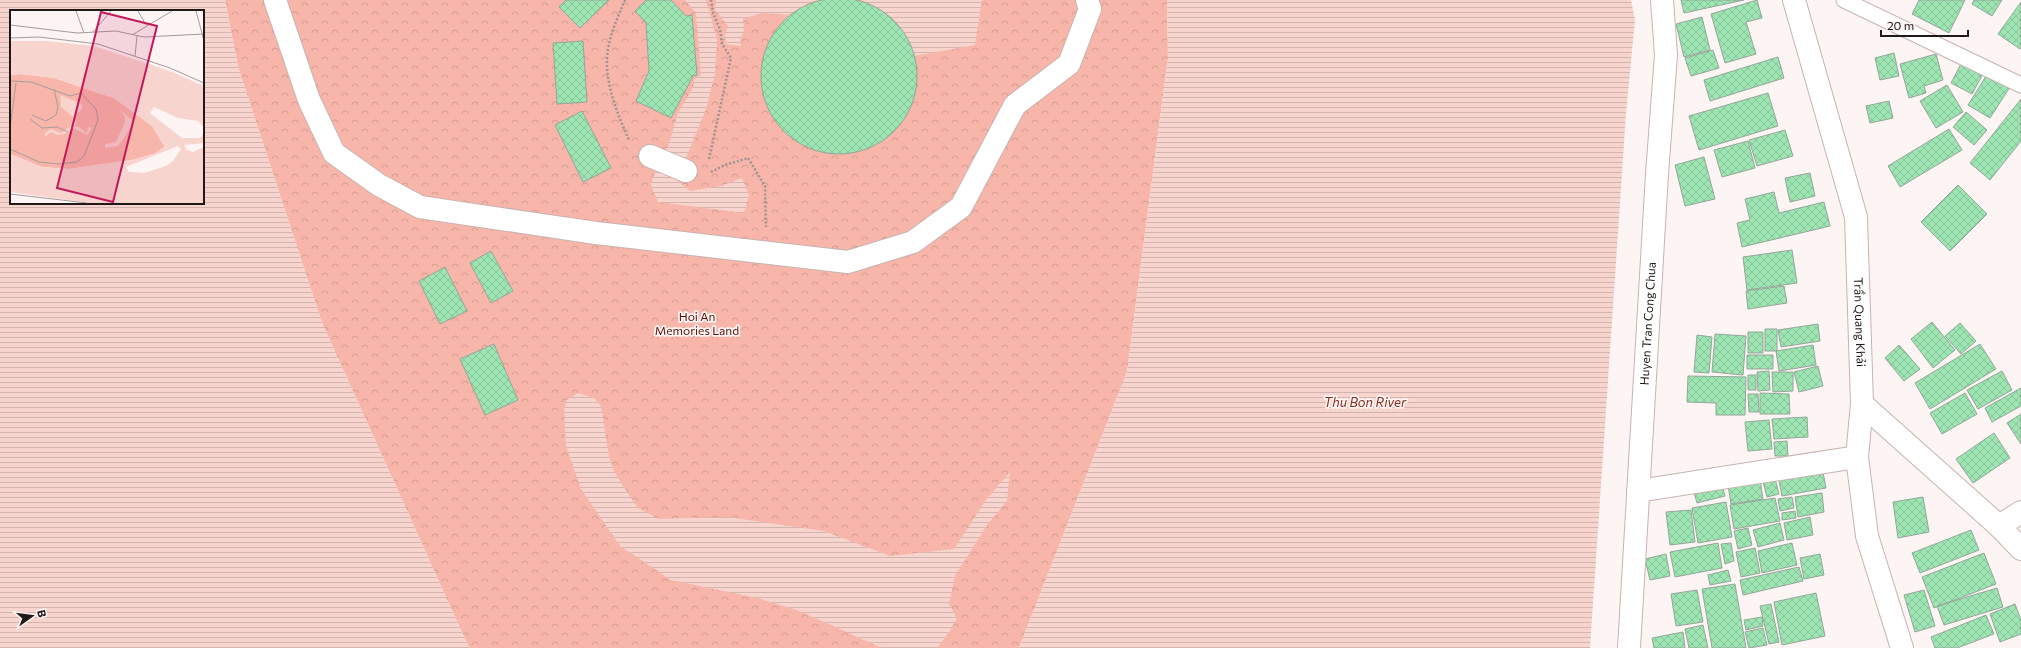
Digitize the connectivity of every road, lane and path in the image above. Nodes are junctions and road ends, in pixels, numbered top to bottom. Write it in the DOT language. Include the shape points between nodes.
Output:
graph roads {
  1 [pos="275,0"];
  2 [pos="625,0"];
  3 [pos="711,0"];
  4 [pos="1087,0"];
  5 [pos="1662,0"];
  6 [pos="1794,0"];
  7 [pos="1844,0"];
  8 [pos="2021,85"];
  9 [pos="650,156"];
  10 [pos="696,173"];
  11 [pos="762,253"];
  12 [pos="1862,404"];
  13 [pos="1857,457"];
  14 [pos="1638,491"];
  15 [pos="2021,512"];
  16 [pos="1999,526"];
  17 [pos="2021,549"];
  18 [pos="1629,648"];
  19 [pos="1902,648"];
  1 -- 11 [label="street" via="309,100 334,153 379,185 420,207 596,233"];
  2 -- 9 [label="path" via="614,26 606,61 614,103 629,140"];
  3 -- 10 [label="path" via="722,44 731,58"];
  4 -- 11 [label="street" via="1090,9 1069,64 1015,105 961,207 913,242 848,262"];
  5 -- 14 [label="street, Huyen Tran Cong Chua" via="1666,55"];
  6 -- 12 [label="street, Trần Quang Khải" via="1856,217"];
  7 -- 8 [label="lane"];
  9 -- 10 [label="street"];
  10 -- 11 [label="path" via="748,158 765,186 766,223"];
  12 -- 13 [label="street, Trần Quang Khải"];
  12 -- 16 [label="street"];
  13 -- 14 [label="street"];
  13 -- 19 [label="street, Trần Quang Khải" via="1867,536"];
  14 -- 18 [label="street, Huyen Tran Cong Chua"];
  15 -- 16 [label="street"];
  16 -- 17 [label="street"];
}
